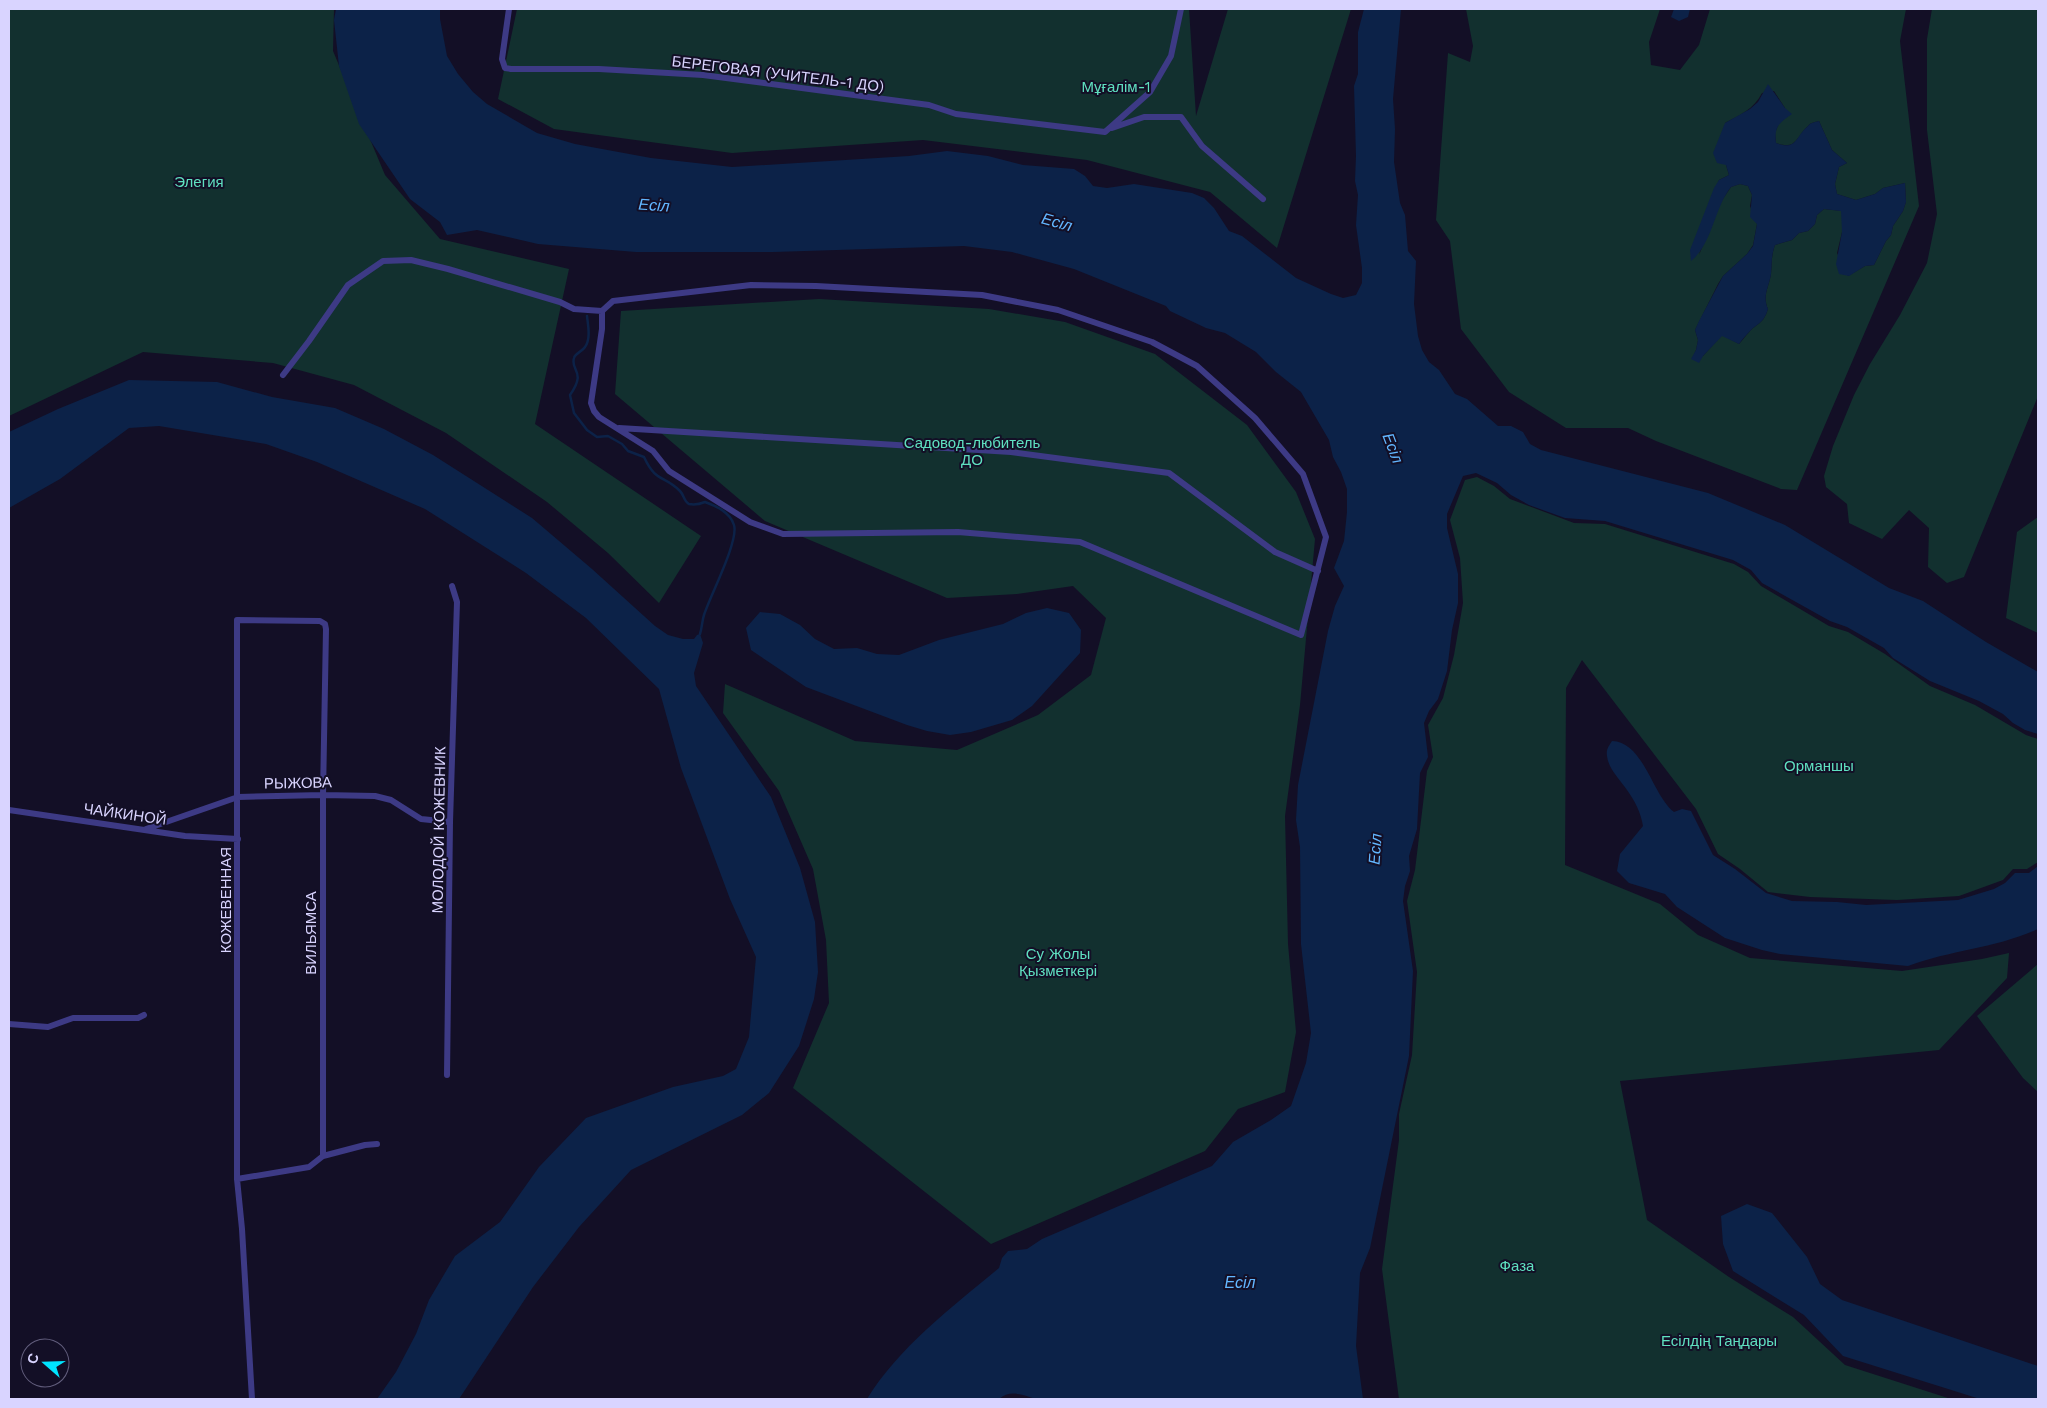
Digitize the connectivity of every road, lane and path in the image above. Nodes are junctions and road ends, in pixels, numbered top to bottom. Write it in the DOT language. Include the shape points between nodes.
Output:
graph roads {
  1 [pos="509,9"];
  2 [pos="1180,9"];
  3 [pos="1107,131"];
  4 [pos="1263,199"];
  5 [pos="602,310"];
  6 [pos="283,375"];
  7 [pos="618,428"];
  8 [pos="1318,571"];
  9 [pos="452,586"];
  10 [pos="320,621"];
  11 [pos="323,794"];
  12 [pos="238,797"];
  13 [pos="9,810"];
  14 [pos="450,822"];
  15 [pos="146,829"];
  16 [pos="238,839"];
  17 [pos="144,1015"];
  18 [pos="9,1024"];
  19 [pos="447,1075"];
  20 [pos="377,1144"];
  21 [pos="324,1156"];
  22 [pos="237,1180"];
  23 [pos="252,1399"];
  1 -- 3 [label="street, БЕРЕГОВАЯ (УЧИТЕЛЬ-1 ДО)" via="502,59 505,68 703,75 929,105 956,114"];
  2 -- 3 [label="street" via="1171,56 1150,92"];
  3 -- 4 [label="street" via="1144,117 1181,118 1202,146"];
  5 -- 6 [label="street" via="574,309 560,302 411,260 383,261 348,285"];
  5 -- 7 [label="street" via="591,403 599,417"];
  5 -- 8 [label="street" via="613,301 751,285 865,288 982,295 1058,310 1152,342 1197,366 1255,418 1303,474 1326,537"];
  7 -- 8 [label="street" via="1011,452 1169,473 1275,552"];
  7 -- 8 [label="street" via="653,451 668,471 750,522 783,534 958,532 1080,542 1301,636"];
  9 -- 14 [label="street, МОЛОДОЙ КОЖЕВНИК" via="457,602"];
  10 -- 11 [label="street, ВИЛЬЯМСА" via="326,629"];
  10 -- 12 [label="street, КОЖЕВЕННАЯ" via="237,620"];
  11 -- 12 [label="street, РЫЖОВА"];
  11 -- 14 [label="street, РЫЖОВА" via="376,796 391,800 421,819"];
  11 -- 21 [label="street, ВИЛЬЯМСА"];
  12 -- 15 [label="street, РЫЖОВА"];
  12 -- 16 [label="street, КОЖЕВЕННАЯ"];
  13 -- 15 [label="street, ЧАЙКИНОЙ"];
  14 -- 19 [label="street, МОЛОДОЙ КОЖЕВНИК"];
  15 -- 16 [label="street, ЧАЙКИНОЙ" via="185,836"];
  16 -- 22 [label="street, КОЖЕВЕННАЯ"];
  17 -- 18 [label="street" via="138,1018 72,1018 48,1027"];
  20 -- 21 [label="street"];
  21 -- 22 [label="street" via="309,1167"];
  22 -- 23 [label="street, КОЖЕВЕННАЯ"];
}
